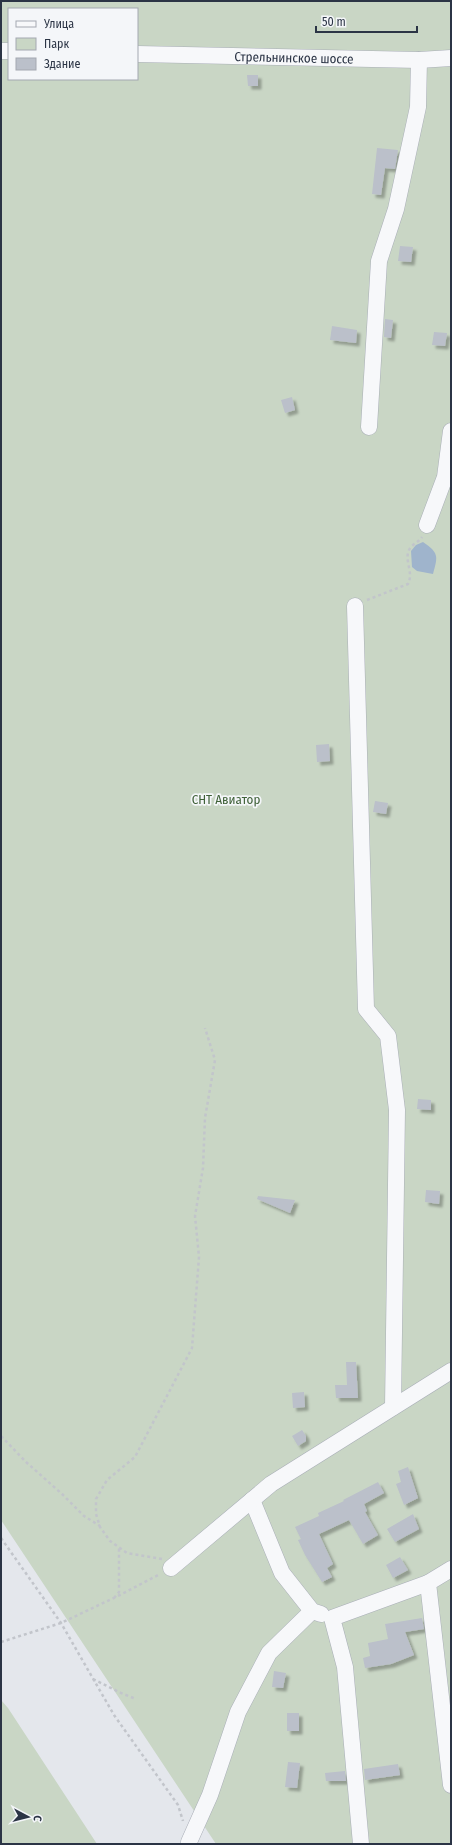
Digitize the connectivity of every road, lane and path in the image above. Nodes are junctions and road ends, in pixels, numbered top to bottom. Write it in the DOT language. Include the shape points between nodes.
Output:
graph roads {
  1 [pos="138,54"];
  2 [pos="451,58"];
  3 [pos="419,60"];
  4 [pos="369,427"];
  5 [pos="451,431"];
  6 [pos="427,525"];
  7 [pos="355,606"];
  8 [pos="205,1028"];
  9 [pos="451,1372"];
  10 [pos="393,1407"];
  11 [pos="1,1436"];
  12 [pos="252,1500"];
  13 [pos="100,1527"];
  14 [pos="1,1538"];
  15 [pos="119,1548"];
  16 [pos="174,1565"];
  17 [pos="451,1569"];
  18 [pos="428,1583"];
  19 [pos="114,1599"];
  20 [pos="312,1611"];
  21 [pos="332,1618"];
  22 [pos="61,1623"];
  23 [pos="1,1642"];
  24 [pos="92,1678"];
  25 [pos="136,1699"];
  26 [pos="451,1784"];
  27 [pos="189,1842"];
  28 [pos="361,1844"];
  1 -- 3 [label="street, Стрельнинское шоссе"];
  2 -- 3 [label="street, Стрельнинское шоссе"];
  3 -- 4 [label="street" via="418,107 396,209 379,260"];
  5 -- 6 [label="street" via="445,477"];
  6 -- 7 [label="path" via="421,539 409,549 411,577 408,584"];
  7 -- 10 [label="street" via="366,1009 388,1036 397,1110"];
  8 -- 13 [label="path" via="215,1060 205,1118 203,1168 195,1216 199,1257 192,1348 135,1457 107,1480 96,1499 96,1514"];
  9 -- 10 [label="street"];
  10 -- 12 [label="street" via="271,1484"];
  11 -- 13 [label="path" via="84,1516"];
  12 -- 16 [label="street"];
  12 -- 20 [label="street" via="282,1573"];
  13 -- 15 [label="path"];
  14 -- 22 [label="path"];
  15 -- 16 [label="path" via="127,1553"];
  15 -- 19 [label="path" via="119,1592"];
  16 -- 19 [label="path"];
  17 -- 18 [label="street"];
  18 -- 21 [label="street"];
  18 -- 26 [label="street"];
  19 -- 22 [label="path"];
  20 -- 21 [label="street"];
  20 -- 27 [label="street" via="270,1653 238,1712 210,1795"];
  21 -- 28 [label="street" via="345,1667"];
  22 -- 23 [label="path"];
  22 -- 24 [label="path"];
  24 -- 25 [label="path"];
  24 -- 27 [label="path" via="114,1715 178,1805"];
}
